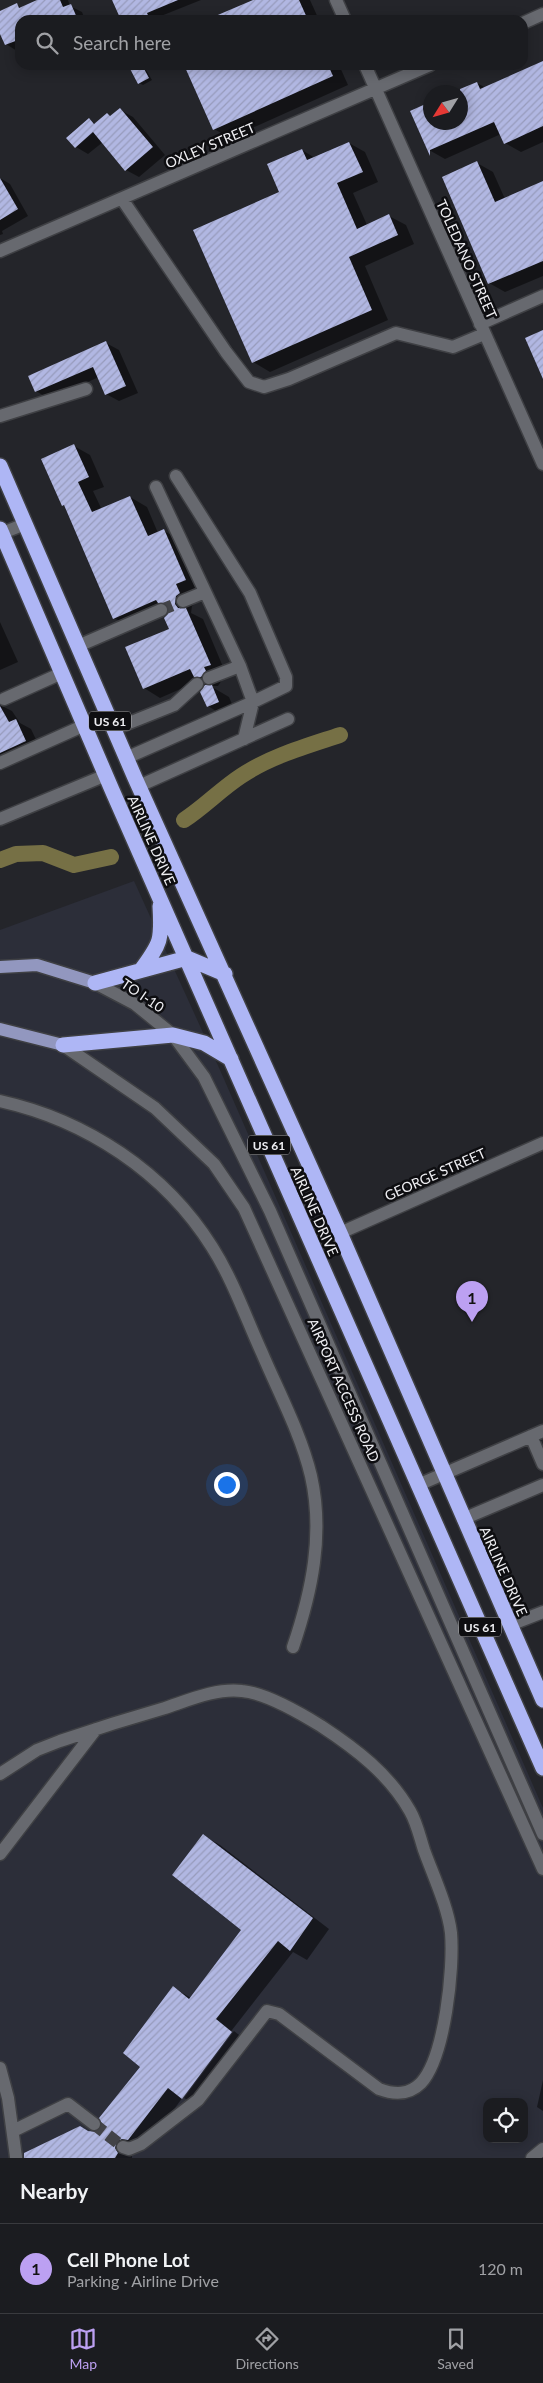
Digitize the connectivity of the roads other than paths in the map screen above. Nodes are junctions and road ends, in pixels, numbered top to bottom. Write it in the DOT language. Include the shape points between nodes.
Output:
graph roads {
  1 [pos="336,0"];
  2 [pos="543,14"];
  3 [pos="343,15"];
  4 [pos="528,21"];
  5 [pos="367,70"];
  6 [pos="419,70"];
  7 [pos="376,90"];
  8 [pos="122,200"];
  9 [pos="0,251"];
  10 [pos="543,296"];
  11 [pos="482,329"];
  12 [pos="86,389"];
  13 [pos="0,416"];
  14 [pos="543,464"];
  15 [pos="0,466"];
  16 [pos="176,476"];
  17 [pos="156,487"];
  18 [pos="25,524"];
  19 [pos="1,532"];
  20 [pos="205,592"];
  21 [pos="183,601"];
  22 [pos="161,610"];
  23 [pos="78,646"];
  24 [pos="240,666"];
  25 [pos="62,673"];
  26 [pos="209,678"];
  27 [pos="196,684"];
  28 [pos="4,699"];
  29 [pos="253,702"];
  30 [pos="288,719"];
  31 [pos="84,725"];
  32 [pos="114,729"];
  33 [pos="244,739"];
  34 [pos="126,758"];
  35 [pos="0,763"];
  36 [pos="106,775"];
  37 [pos="139,786"];
  38 [pos="0,819"];
  39 [pos="160,897"];
  40 [pos="187,958"];
  41 [pos="0,967"];
  42 [pos="142,970"];
  43 [pos="225,974"];
  44 [pos="95,983"];
  45 [pos="0,1029"];
  46 [pos="173,1035"];
  47 [pos="63,1045"];
  48 [pos="230,1059"];
  49 [pos="0,1101"];
  50 [pos="543,1143"];
  51 [pos="340,1233"];
  52 [pos="543,1431"];
  53 [pos="531,1436"];
  54 [pos="543,1464"];
  55 [pos="444,1474"];
  56 [pos="418,1485"];
  57 [pos="543,1485"];
  58 [pos="463,1519"];
  59 [pos="543,1612"];
  60 [pos="510,1624"];
  61 [pos="293,1647"];
  62 [pos="543,1700"];
  63 [pos="96,1729"];
  64 [pos="543,1768"];
  65 [pos="0,1774"];
  66 [pos="543,1834"];
  67 [pos="0,1854"];
  68 [pos="543,1869"];
  69 [pos="0,2068"];
  70 [pos="4,2093"];
  71 [pos="94,2124"];
  72 [pos="13,2131"];
  73 [pos="123,2147"];
  74 [pos="543,2150"];
  75 [pos="16,2157"];
  76 [pos="532,2158"];
  1 -- 3 [label="street"];
  2 -- 4 [label="street"];
  5 -- 7 [label="street, TOLEDANO STREET"];
  6 -- 7 [label="street, OXLEY STREET"];
  7 -- 8 [label="street, OXLEY STREET"];
  7 -- 11 [label="street, TOLEDANO STREET"];
  8 -- 9 [label="street, OXLEY STREET"];
  8 -- 11 [label="street" via="249,382 264,387 289,380 396,333 453,347"];
  10 -- 11 [label="street"];
  11 -- 14 [label="street, TOLEDANO STREET"];
  12 -- 13 [label="street"];
  15 -- 18 [label="highway, AIRLINE DRIVE / US 61"];
  16 -- 29 [label="street" via="250,593 286,678 286,686"];
  17 -- 20 [label="street"];
  18 -- 19 [label="street"];
  18 -- 23 [label="highway, AIRLINE DRIVE / US 61"];
  19 -- 25 [label="highway, AIRLINE DRIVE / US 61"];
  20 -- 21 [label="street"];
  20 -- 24 [label="street"];
  22 -- 23 [label="street"];
  23 -- 32 [label="highway, AIRLINE DRIVE / US 61"];
  24 -- 26 [label="street"];
  24 -- 29 [label="street"];
  25 -- 28 [label="street"];
  25 -- 31 [label="highway, AIRLINE DRIVE / US 61"];
  27 -- 32 [label="street" via="174,705"];
  29 -- 33 [label="street"];
  29 -- 34 [label="street"];
  30 -- 33 [label="street"];
  31 -- 35 [label="street"];
  31 -- 36 [label="highway, AIRLINE DRIVE / US 61"];
  32 -- 34 [label="highway, AIRLINE DRIVE / US 61"];
  33 -- 37 [label="street"];
  34 -- 37 [label="highway, AIRLINE DRIVE / US 61"];
  36 -- 38 [label="street"];
  36 -- 39 [label="highway, AIRLINE DRIVE / US 61"];
  37 -- 43 [label="highway, AIRLINE DRIVE / US 61"];
  39 -- 40 [label="highway, AIRLINE DRIVE / US 61"];
  39 -- 42 [label="highway" via="162,936"];
  40 -- 42 [label="highway"];
  40 -- 43 [label="highway"];
  40 -- 48 [label="highway, AIRLINE DRIVE / US 61"];
  41 -- 44 [label="main road" via="37,964"];
  42 -- 44 [label="highway"];
  43 -- 51 [label="highway, AIRLINE DRIVE / US 61"];
  44 -- 46 [label="street, TO I-10" via="135,1004"];
  45 -- 47 [label="main road, AIRPORT ACCESS ROAD"];
  46 -- 47 [label="highway"];
  46 -- 48 [label="highway" via="204,1043"];
  46 -- 66 [label="street, AIRPORT ACCESS ROAD" via="204,1076 270,1210"];
  47 -- 68 [label="street, AIRPORT ACCESS ROAD" via="155,1108 214,1164 244,1208"];
  48 -- 56 [label="highway, AIRLINE DRIVE / US 61"];
  49 -- 61 [label="street" via="74,1125 124,1154 154,1178 190,1216 213,1248 234,1289 311,1476 315,1504 315,1562 309,1598"];
  50 -- 51 [label="street, GEORGE STREET"];
  51 -- 55 [label="highway, AIRLINE DRIVE / US 61"];
  52 -- 53 [label="street"];
  53 -- 54 [label="street"];
  53 -- 55 [label="street"];
  55 -- 56 [label="street"];
  55 -- 58 [label="highway, AIRLINE DRIVE / US 61"];
  56 -- 64 [label="highway, AIRLINE DRIVE / US 61"];
  57 -- 58 [label="street"];
  58 -- 60 [label="highway, AIRLINE DRIVE / US 61"];
  59 -- 60 [label="street"];
  60 -- 62 [label="highway, AIRLINE DRIVE / US 61"];
  63 -- 65 [label="street" via="37,1750"];
  63 -- 67 [label="street"];
  63 -- 73 [label="street" via="228,1691 243,1691 271,1700 308,1718 347,1743 374,1766 411,1812 450,1931 451,1967 446,2013 434,2059 421,2083 412,2090 401,2094 380,2089 279,2014 267,2011 198,2100 140,2144 129,2149"];
  69 -- 70 [label="street"];
  70 -- 72 [label="street"];
  71 -- 72 [label="street" via="68,2104"];
  72 -- 75 [label="street"];
  74 -- 76 [label="street"];
}
